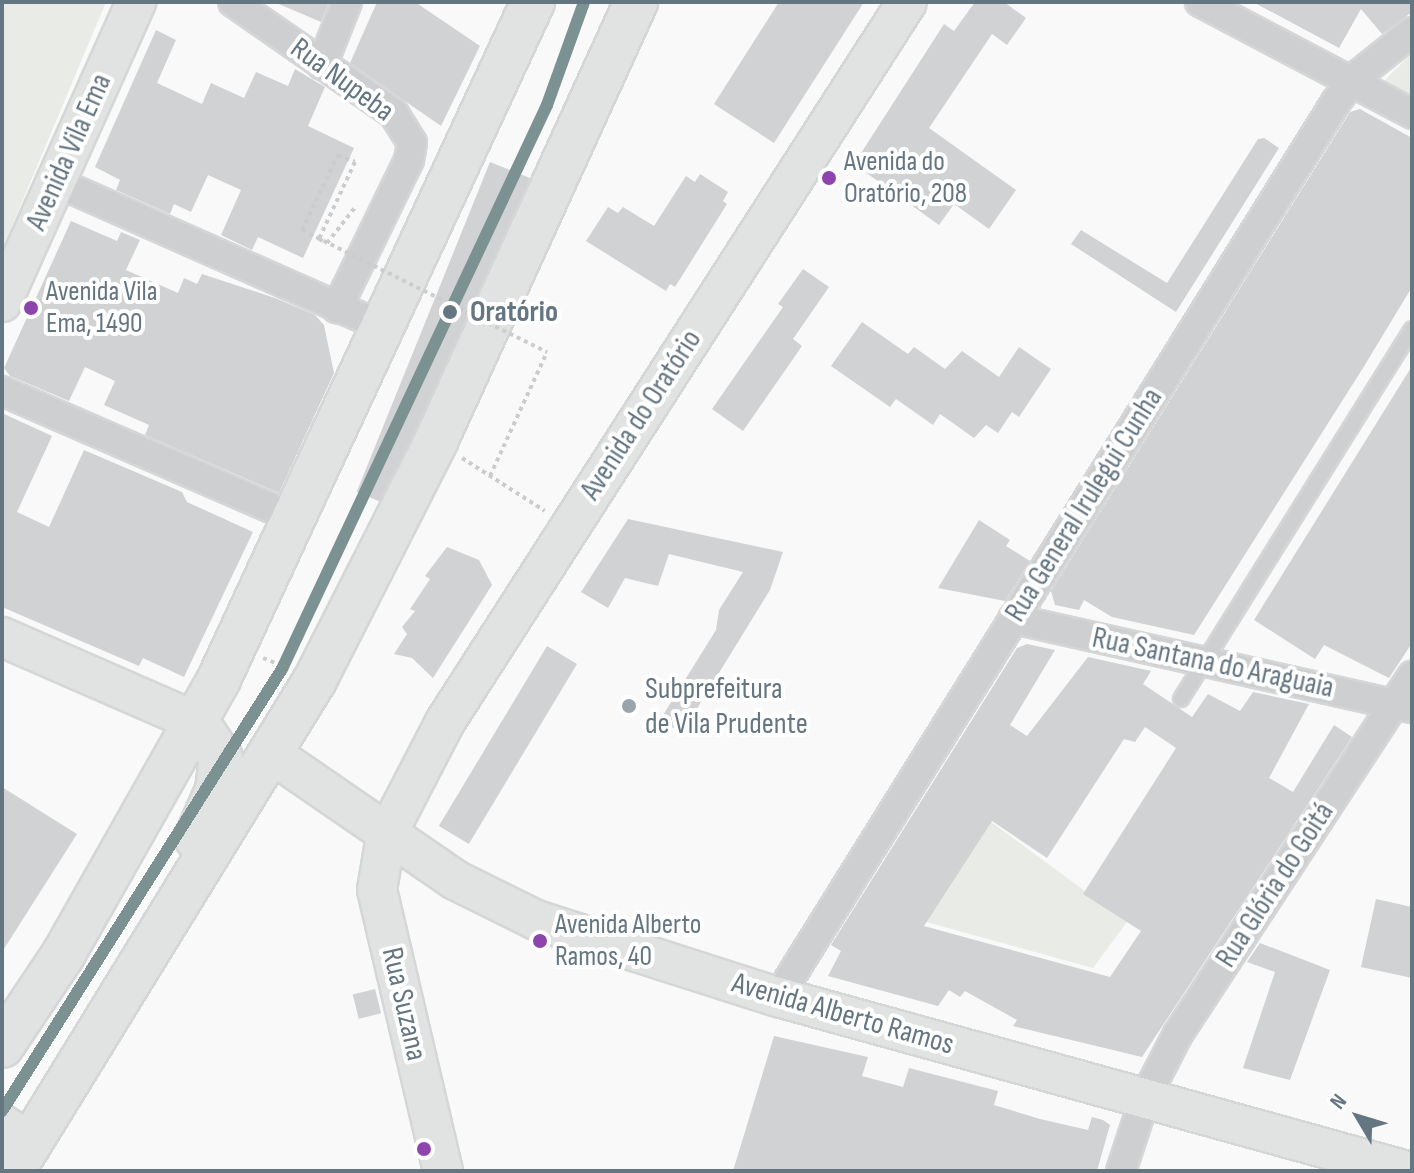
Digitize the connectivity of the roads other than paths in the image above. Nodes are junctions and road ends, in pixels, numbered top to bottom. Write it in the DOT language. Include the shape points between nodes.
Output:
graph roads {
  1 [pos="136,2"];
  2 [pos="233,2"];
  3 [pos="347,2"];
  4 [pos="533,2"];
  5 [pos="636,2"];
  6 [pos="907,2"];
  7 [pos="1200,2"];
  8 [pos="1412,32"];
  9 [pos="322,65"];
  10 [pos="1352,80"];
  11 [pos="1412,114"];
  12 [pos="56,182"];
  13 [pos="5,288"];
  14 [pos="337,308"];
  15 [pos="381,326"];
  16 [pos="1412,329"];
  17 [pos="2,391"];
  18 [pos="294,518"];
  19 [pos="1013,619"];
  20 [pos="2,637"];
  21 [pos="1205,661"];
  22 [pos="1412,676"];
  23 [pos="1181,699"];
  24 [pos="1403,706"];
  25 [pos="197,722"];
  26 [pos="272,754"];
  27 [pos="386,836"];
  28 [pos="126,988"];
  29 [pos="778,997"];
  30 [pos="2,1046"];
  31 [pos="1145,1098"];
  32 [pos="21,1153"];
  33 [pos="443,1171"];
  34 [pos="1121,1171"];
  35 [pos="1407,1171"];
  1 -- 12 [label="main road, Avenida Vila Ema"];
  2 -- 9 [label="street, Rua Nupeba"];
  3 -- 9 [label="street"];
  4 -- 15 [label="main road"];
  5 -- 26 [label="main road" via="436,441"];
  6 -- 27 [label="main road, Avenida do Oratório" via="445,722"];
  7 -- 10 [label="street"];
  8 -- 10 [label="street, Rua General Irulegui Cunha"];
  9 -- 14 [label="street, Rua Nupeba" via="394,114 412,143 409,160"];
  10 -- 11 [label="street"];
  10 -- 19 [label="street, Rua General Irulegui Cunha"];
  12 -- 13 [label="main road, Avenida Vila Ema"];
  12 -- 14 [label="street"];
  14 -- 15 [label="street"];
  15 -- 18 [label="main road"];
  16 -- 21 [label="lane"];
  17 -- 18 [label="street"];
  18 -- 25 [label="main road"];
  19 -- 21 [label="street, Rua Santana do Araguaia"];
  19 -- 29 [label="street, Rua General Irulegui Cunha"];
  20 -- 25 [label="main road"];
  21 -- 23 [label="lane"];
  21 -- 24 [label="street, Rua Santana do Araguaia"];
  22 -- 24 [label="street, Rua Glória do Goitá"];
  24 -- 31 [label="street, Rua Glória do Goitá" via="1178,1034"];
  25 -- 28 [label="main road" via="221,758 217,790"];
  25 -- 30 [label="main road" via="63,955"];
  26 -- 27 [label="main road, Avenida Alberto Ramos"];
  26 -- 28 [label="main road"];
  27 -- 29 [label="main road, Avenida Alberto Ramos" via="455,880 536,920"];
  27 -- 33 [label="main road, Rua Suzana" via="377,890"];
  28 -- 32 [label="main road"];
  29 -- 31 [label="main road, Avenida Alberto Ramos"];
  31 -- 34 [label="street, Rua Glória do Goitá"];
  31 -- 35 [label="main road, Avenida Alberto Ramos"];
}
